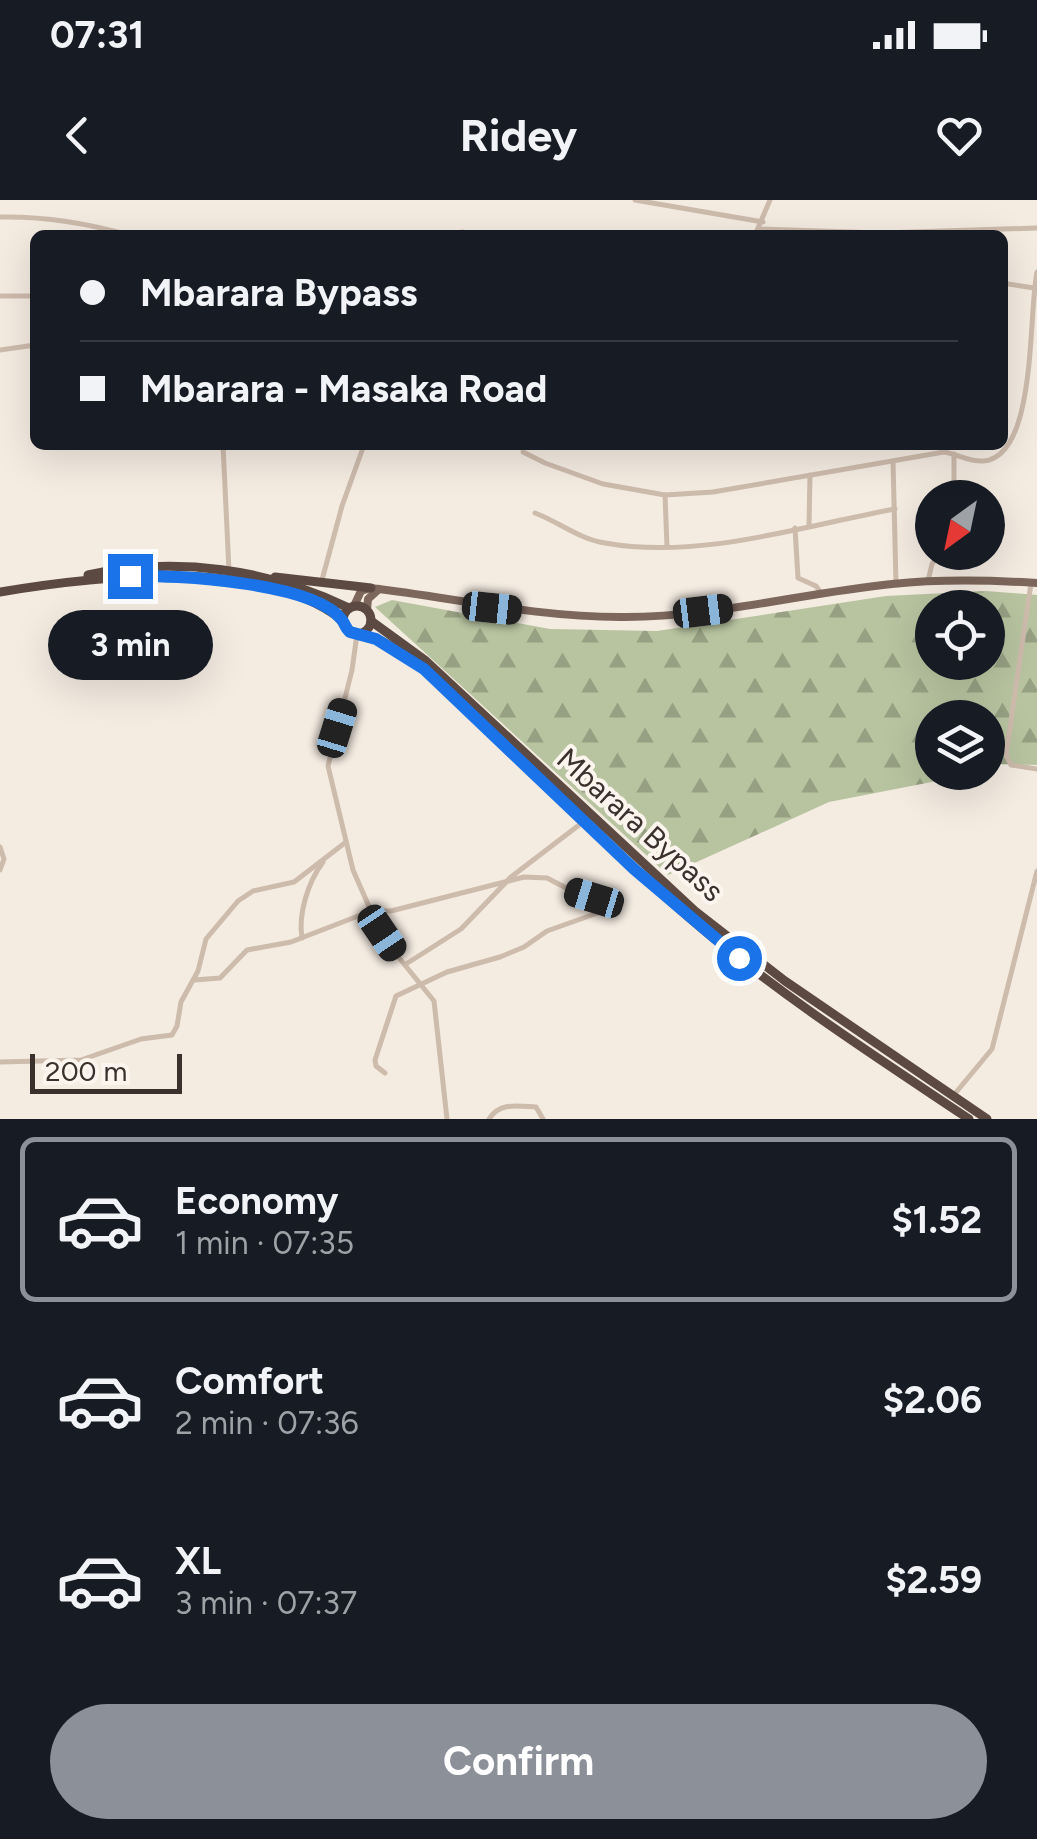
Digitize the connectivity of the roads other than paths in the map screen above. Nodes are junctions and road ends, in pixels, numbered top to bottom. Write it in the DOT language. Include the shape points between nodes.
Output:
graph roads {
  1 [pos="635,200"];
  2 [pos="770,200"];
  3 [pos="0,217"];
  4 [pos="1037,228"];
  5 [pos="759,229"];
  6 [pos="111,230"];
  7 [pos="800,230"];
  8 [pos="959,230"];
  9 [pos="1037,272"];
  10 [pos="1008,283"];
  11 [pos="1035,288"];
  12 [pos="0,296"];
  13 [pos="30,296"];
  14 [pos="30,346"];
  15 [pos="0,350"];
  16 [pos="222,450"];
  17 [pos="362,450"];
  18 [pos="1007,450"];
  19 [pos="1008,450"];
  20 [pos="522,452"];
  21 [pos="954,454"];
  22 [pos="893,462"];
  23 [pos="810,474"];
  24 [pos="954,480"];
  25 [pos="666,495"];
  26 [pos="895,509"];
  27 [pos="535,513"];
  28 [pos="808,525"];
  29 [pos="795,528"];
  30 [pos="667,547"];
  31 [pos="930,570"];
  32 [pos="229,571"];
  33 [pos="61,582"];
  34 [pos="322,582"];
  35 [pos="928,582"];
  36 [pos="896,583"];
  37 [pos="1034,583"];
  38 [pos="302,584"];
  39 [pos="375,588"];
  40 [pos="0,592"];
  41 [pos="822,594"];
  42 [pos="352,607"];
  43 [pos="367,610"];
  44 [pos="342,620"];
  45 [pos="371,621"];
  46 [pos="358,634"];
  47 [pos="1037,770"];
  48 [pos="586,820"];
  49 [pos="346,842"];
  50 [pos="0,847"];
  51 [pos="327,856"];
  52 [pos="0,870"];
  53 [pos="1037,870"];
  54 [pos="502,884"];
  55 [pos="371,911"];
  56 [pos="302,938"];
  57 [pos="406,964"];
  58 [pos="194,980"];
  59 [pos="423,985"];
  60 [pos="0,1062"];
  61 [pos="385,1073"];
  62 [pos="953,1096"];
  63 [pos="447,1119"];
  64 [pos="490,1119"];
  65 [pos="543,1119"];
  66 [pos="970,1119"];
  67 [pos="987,1119"];
  1 -- 5 [label="street"];
  2 -- 5 [label="street"];
  3 -- 6 [label="street"];
  4 -- 8 [label="street"];
  5 -- 7 [label="street"];
  9 -- 11 [label="street"];
  10 -- 11 [label="street"];
  11 -- 19 [label="street" via="1026,416"];
  12 -- 13 [label="street"];
  14 -- 15 [label="street"];
  16 -- 32 [label="street"];
  17 -- 34 [label="street"];
  18 -- 21 [label="street" via="983,461"];
  20 -- 25 [label="street" via="604,484"];
  21 -- 22 [label="street"];
  21 -- 24 [label="street"];
  22 -- 23 [label="street"];
  22 -- 26 [label="street"];
  23 -- 25 [label="street"];
  23 -- 28 [label="street"];
  25 -- 30 [label="street"];
  26 -- 28 [label="street"];
  26 -- 36 [label="street"];
  27 -- 30 [label="street" via="604,543"];
  28 -- 29 [label="street"];
  29 -- 30 [label="street"];
  29 -- 41 [label="street" via="798,578"];
  31 -- 35 [label="street"];
  32 -- 33 [label="highway" via="138,567"];
  32 -- 38 [label="highway"];
  33 -- 40 [label="highway"];
  33 -- 44 [label="highway" via="207,577 277,591"];
  34 -- 38 [label="highway"];
  34 -- 39 [label="highway"];
  35 -- 36 [label="main road"];
  35 -- 37 [label="main road"];
  36 -- 41 [label="main road"];
  37 -- 47 [label="street" via="1006,755 1011,765"];
  38 -- 42 [label="highway"];
  39 -- 41 [label="main road" via="492,608 621,618"];
  39 -- 42 [label="main road" via="361,591"];
  39 -- 43 [label="main road"];
  42 -- 43 [label="highway"];
  42 -- 44 [label="highway"];
  43 -- 45 [label="highway"];
  44 -- 46 [label="highway"];
  45 -- 46 [label="highway"];
  45 -- 62 [label="highway, Mbarara Bypass" via="426,662 695,911"];
  46 -- 48 [label="highway, Mbarara Bypass" via="424,669"];
  46 -- 49 [label="street" via="328,760"];
  48 -- 54 [label="street"];
  48 -- 66 [label="highway, Mbarara Bypass" via="739,958"];
  49 -- 51 [label="street"];
  49 -- 55 [label="street"];
  50 -- 52 [label="street"];
  51 -- 56 [label="street" via="300,914"];
  51 -- 58 [label="street" via="294,882 238,901 206,939"];
  53 -- 62 [label="street" via="992,1049"];
  54 -- 55 [label="street"];
  54 -- 57 [label="street" via="461,929"];
  54 -- 59 [label="street" via="547,878 620,905"];
  55 -- 56 [label="street"];
  55 -- 57 [label="street"];
  56 -- 58 [label="street" via="247,950 220,978"];
  57 -- 59 [label="street"];
  58 -- 60 [label="street" via="167,1037 141,1038 81,1060"];
  59 -- 61 [label="street" via="396,996 375,1060"];
  59 -- 63 [label="street" via="437,1009"];
  62 -- 67 [label="highway, Mbarara Bypass"];
  64 -- 65 [label="street" via="502,1106 536,1107"];
}
